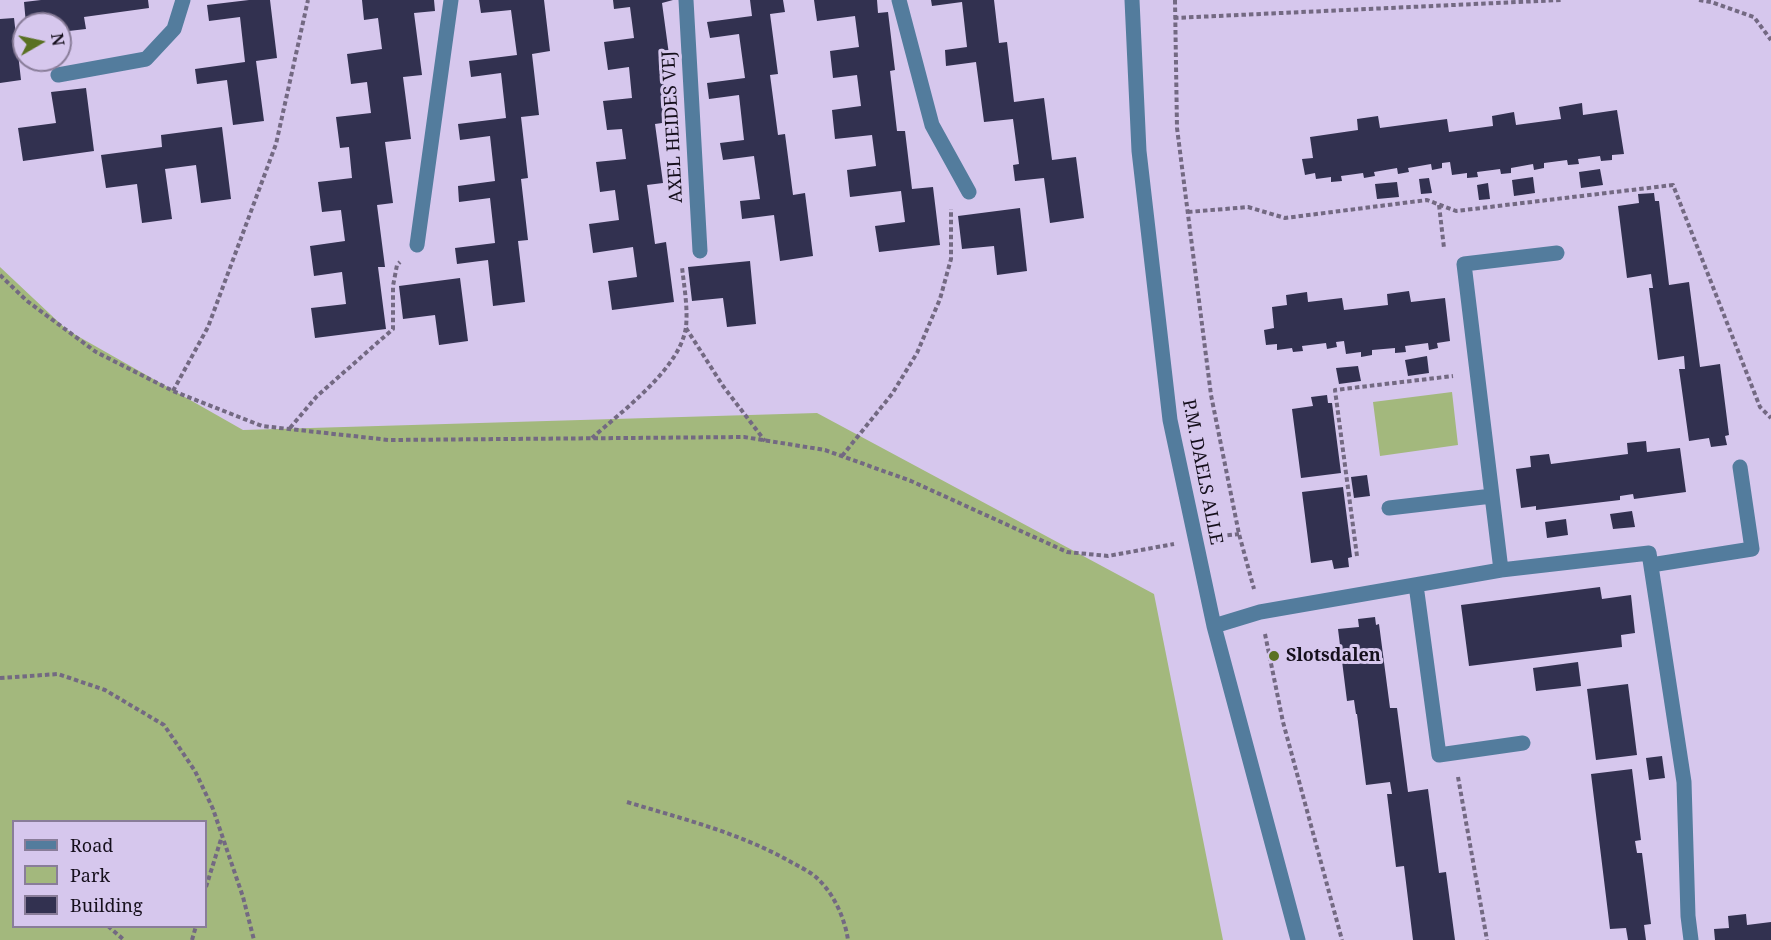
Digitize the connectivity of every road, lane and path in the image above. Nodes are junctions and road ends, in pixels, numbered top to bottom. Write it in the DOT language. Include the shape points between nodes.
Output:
graph roads {
  1 [pos="183,0"];
  2 [pos="308,0"];
  3 [pos="452,0"];
  4 [pos="686,0"];
  5 [pos="899,0"];
  6 [pos="1132,0"];
  7 [pos="1175,0"];
  8 [pos="1561,0"];
  9 [pos="1699,0"];
  10 [pos="1510,1"];
  11 [pos="1711,1"];
  12 [pos="1174,18"];
  13 [pos="1771,40"];
  14 [pos="58,75"];
  15 [pos="969,192"];
  16 [pos="417,245"];
  17 [pos="700,251"];
  18 [pos="1557,253"];
  19 [pos="0,275"];
  20 [pos="686,328"];
  21 [pos="1478,373"];
  22 [pos="173,391"];
  23 [pos="290,429"];
  24 [pos="591,439"];
  25 [pos="765,441"];
  26 [pos="842,456"];
  27 [pos="1740,467"];
  28 [pos="1492,496"];
  29 [pos="1389,508"];
  30 [pos="1239,534"];
  31 [pos="1224,536"];
  32 [pos="1180,543"];
  33 [pos="1357,556"];
  34 [pos="1651,565"];
  35 [pos="1501,570"];
  36 [pos="1416,585"];
  37 [pos="1260,612"];
  38 [pos="1214,626"];
  39 [pos="0,678"];
  40 [pos="1523,743"];
  41 [pos="1454,753"];
  42 [pos="627,802"];
  43 [pos="222,835"];
  44 [pos="207,884"];
  45 [pos="109,928"];
  46 [pos="124,940"];
  47 [pos="254,940"];
  48 [pos="848,940"];
  49 [pos="1298,940"];
  50 [pos="1342,940"];
  51 [pos="1487,940"];
  52 [pos="1691,940"];
  1 -- 14 [label="street" via="174,29 146,59"];
  2 -- 22 [label="path" via="276,144 208,327"];
  3 -- 16 [label="street"];
  4 -- 17 [label="street, AXEL HEIDES VEJ"];
  5 -- 15 [label="street" via="932,125"];
  6 -- 38 [label="street, P.M. DAELS ALLE" via="1139,151 1170,420"];
  7 -- 12 [label="path"];
  8 -- 10 [label="path"];
  9 -- 11 [label="path"];
  10 -- 12 [label="path"];
  11 -- 13 [label="path" via="1754,17"];
  12 -- 30 [label="path" via="1177,128 1211,395"];
  15 -- 26 [label="path" via="951,207 951,259 940,299 917,353 892,394"];
  16 -- 23 [label="path" via="397,265 393,329 317,396"];
  17 -- 20 [label="path" via="682,265"];
  18 -- 21 [label="street" via="1464,264"];
  19 -- 22 [label="path" via="27,301 96,352"];
  20 -- 24 [label="path" via="666,368"];
  20 -- 25 [label="path"];
  21 -- 28 [label="street"];
  21 -- 33 [label="path" via="1335,390"];
  22 -- 23 [label="path" via="262,426"];
  23 -- 24 [label="path" via="389,440"];
  24 -- 25 [label="path" via="744,437"];
  25 -- 26 [label="path"];
  26 -- 32 [label="path" via="911,480 1067,552 1108,556"];
  27 -- 34 [label="street" via="1752,549"];
  28 -- 29 [label="street"];
  28 -- 35 [label="street"];
  30 -- 31 [label="path"];
  30 -- 37 [label="path"];
  34 -- 35 [label="street" via="1649,553"];
  34 -- 52 [label="street" via="1684,782"];
  35 -- 36 [label="street"];
  36 -- 37 [label="street"];
  36 -- 41 [label="street" via="1439,755"];
  37 -- 38 [label="street"];
  37 -- 50 [label="path" via="1283,722"];
  38 -- 49 [label="street, P.M. DAELS ALLE"];
  39 -- 43 [label="path" via="58,674 105,690 164,725 195,771"];
  40 -- 41 [label="street"];
  41 -- 51 [label="path"];
  42 -- 48 [label="path" via="720,830 773,852 817,877 831,894"];
  43 -- 44 [label="path"];
  43 -- 47 [label="path"];
  45 -- 46 [label="path"];
}
